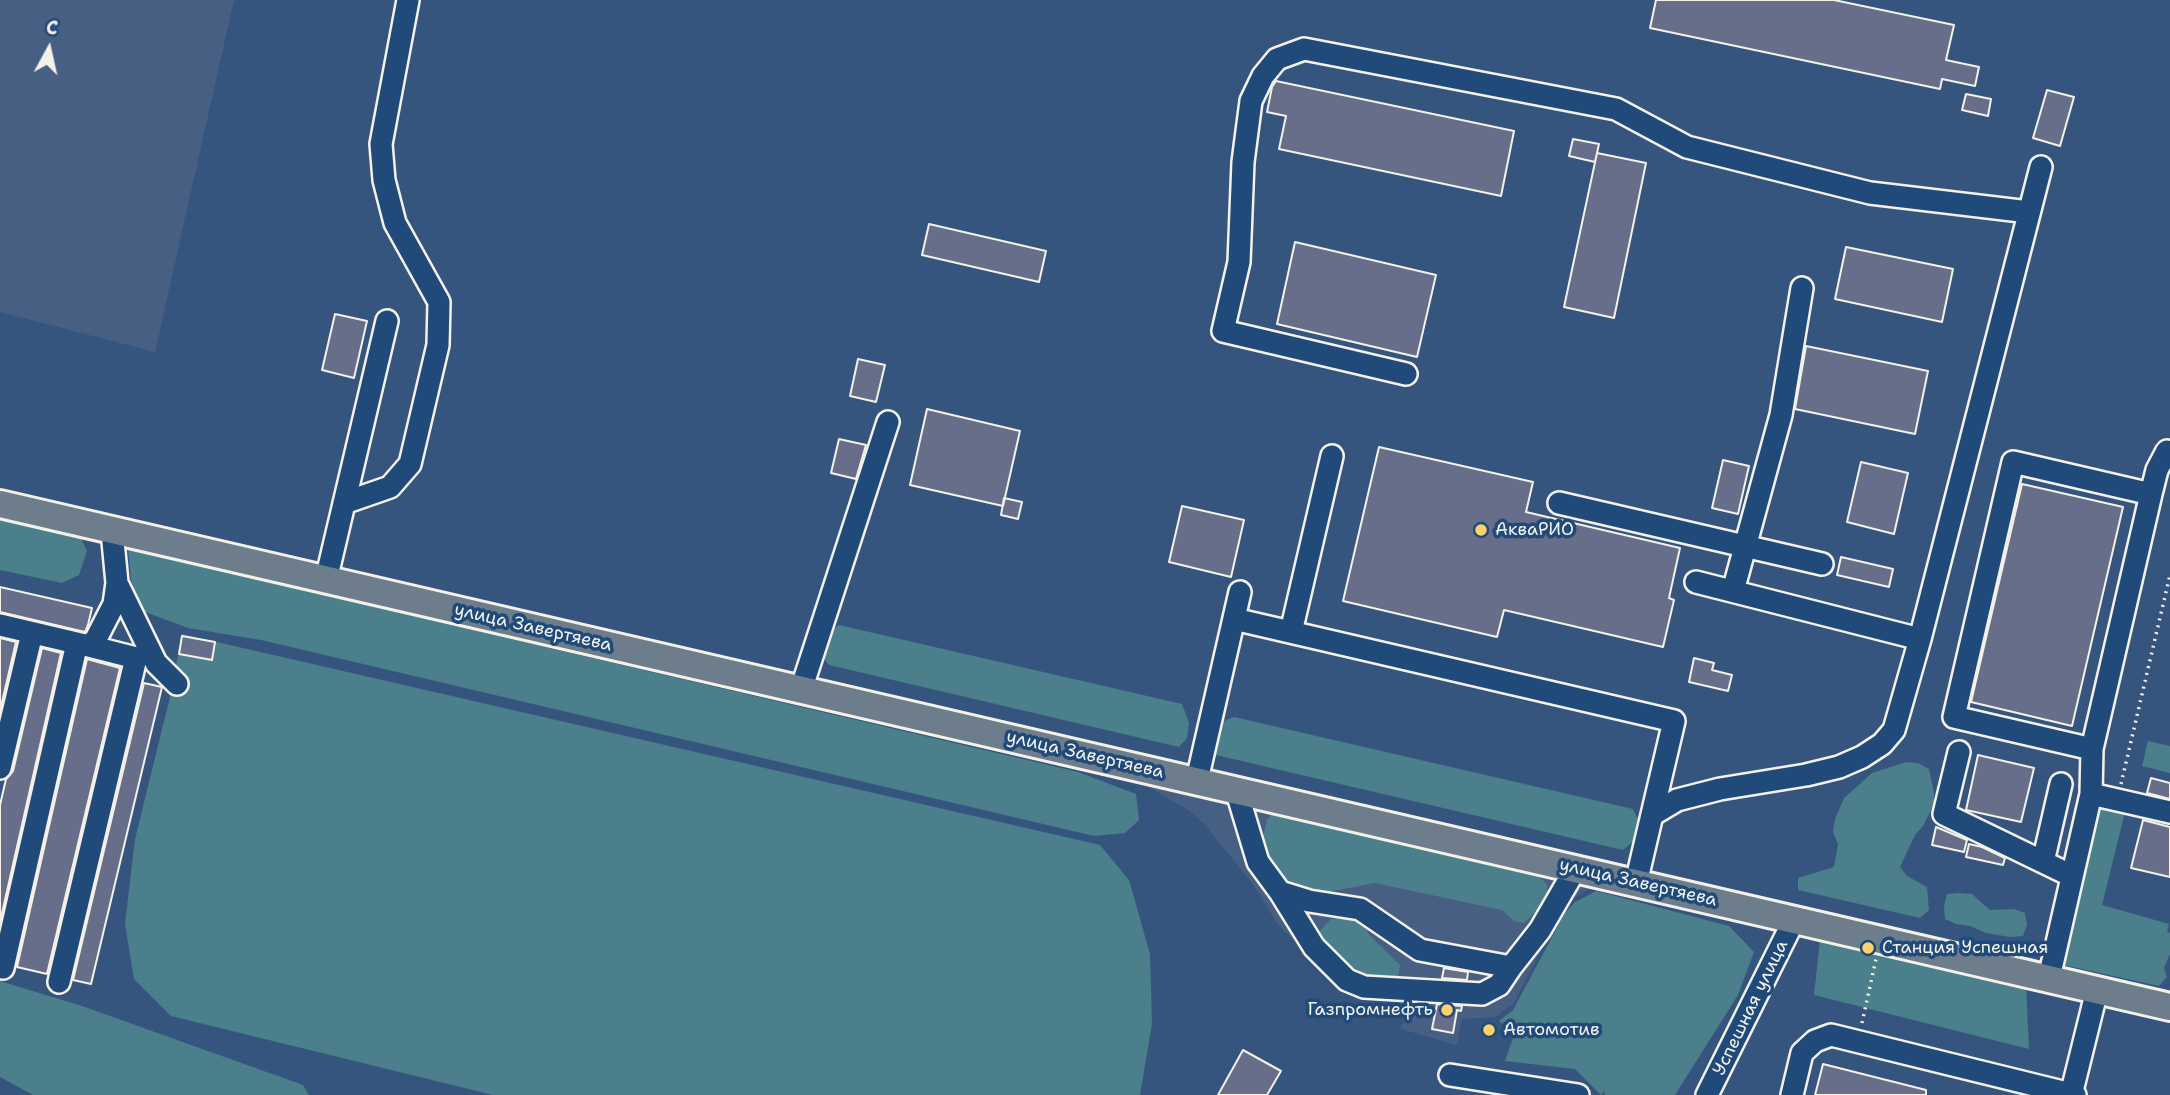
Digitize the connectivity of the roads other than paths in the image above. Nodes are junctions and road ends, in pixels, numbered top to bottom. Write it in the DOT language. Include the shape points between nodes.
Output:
graph roads {
  1 [pos="408,0"];
  2 [pos="2041,167"];
  3 [pos="2029,212"];
  4 [pos="1802,288"];
  5 [pos="387,320"];
  6 [pos="1406,374"];
  7 [pos="888,422"];
  8 [pos="2169,447"];
  9 [pos="1332,456"];
  10 [pos="2151,494"];
  11 [pos="344,503"];
  12 [pos="1559,503"];
  13 [pos="0,504"];
  14 [pos="112,531"];
  15 [pos="1746,547"];
  16 [pos="1822,564"];
  17 [pos="326,580"];
  18 [pos="1696,582"];
  19 [pos="117,583"];
  20 [pos="1240,592"];
  21 [pos="1733,592"];
  22 [pos="1234,619"];
  23 [pos="0,625"];
  24 [pos="1292,632"];
  25 [pos="32,633"];
  26 [pos="1920,639"];
  27 [pos="83,645"];
  28 [pos="177,684"];
  29 [pos="801,690"];
  30 [pos="2092,749"];
  31 [pos="1959,752"];
  32 [pos="0,768"];
  33 [pos="1197,780"];
  34 [pos="2061,784"];
  35 [pos="1236,789"];
  36 [pos="2091,794"];
  37 [pos="2170,812"];
  38 [pos="1652,815"];
  39 [pos="2043,862"];
  40 [pos="1576,869"];
  41 [pos="2072,876"];
  42 [pos="1636,883"];
  43 [pos="1280,892"];
  44 [pos="1794,920"];
  45 [pos="1511,967"];
  46 [pos="3,968"];
  47 [pos="2049,978"];
  48 [pos="59,982"];
  49 [pos="2097,990"];
  50 [pos="2170,1007"];
  51 [pos="1450,1075"];
  52 [pos="1578,1095"];
  53 [pos="1707,1095"];
  54 [pos="1792,1095"];
  55 [pos="2073,1095"];
  1 -- 11 [label="street" via="381,144 384,180 395,223 439,302 438,345 410,464 390,487"];
  2 -- 3 [label="street"];
  3 -- 6 [label="street" via="1870,193 1700,151 1616,108 1304,50 1277,58 1251,101 1239,262 1223,331"];
  3 -- 26 [label="street"];
  4 -- 15 [label="street" via="1781,415"];
  5 -- 11 [label="street"];
  7 -- 29 [label="street"];
  8 -- 10 [label="street"];
  9 -- 24 [label="street"];
  10 -- 30 [label="street"];
  10 -- 30 [label="street" via="2012,462 1954,717"];
  11 -- 17 [label="street"];
  12 -- 15 [label="street"];
  13 -- 14 [label="main road, улица Завертяева"];
  14 -- 17 [label="main road, улица Завертяева"];
  14 -- 19 [label="street"];
  15 -- 16 [label="street"];
  15 -- 21 [label="street"];
  17 -- 29 [label="main road, улица Завертяева"];
  18 -- 21 [label="street"];
  19 -- 27 [label="street" via="114,604 96,639"];
  19 -- 28 [label="street" via="156,663"];
  20 -- 22 [label="street"];
  21 -- 26 [label="street"];
  22 -- 24 [label="street"];
  22 -- 33 [label="street"];
  23 -- 25 [label="street"];
  24 -- 38 [label="street" via="1674,721"];
  25 -- 27 [label="street"];
  25 -- 32 [label="street"];
  26 -- 38 [label="street" via="1894,730 1882,744 1839,767 1677,800"];
  27 -- 46 [label="street"];
  27 -- 48 [label="street" via="135,659"];
  29 -- 33 [label="main road, улица Завертяева"];
  30 -- 36 [label="street"];
  31 -- 39 [label="street" via="1944,814"];
  33 -- 35 [label="main road, улица Завертяева"];
  34 -- 39 [label="street"];
  35 -- 40 [label="main road, улица Завертяева"];
  35 -- 43 [label="street" via="1258,862"];
  36 -- 37 [label="street"];
  36 -- 41 [label="street"];
  38 -- 42 [label="street"];
  39 -- 41 [label="street"];
  40 -- 42 [label="main road, улица Завертяева"];
  40 -- 45 [label="street" via="1540,930"];
  41 -- 47 [label="street"];
  42 -- 44 [label="main road, улица Завертяева"];
  43 -- 45 [label="street" via="1360,909 1420,950"];
  43 -- 45 [label="street" via="1314,947 1347,980 1364,987 1482,994 1499,985"];
  44 -- 47 [label="main road, улица Завертяева"];
  44 -- 53 [label="street, Успешная улица"];
  47 -- 49 [label="main road, улица Завертяева"];
  49 -- 50 [label="main road, улица Завертяева"];
  49 -- 55 [label="street"];
  51 -- 52 [label="street"];
  54 -- 55 [label="street" via="1802,1053 1830,1035"];
}
